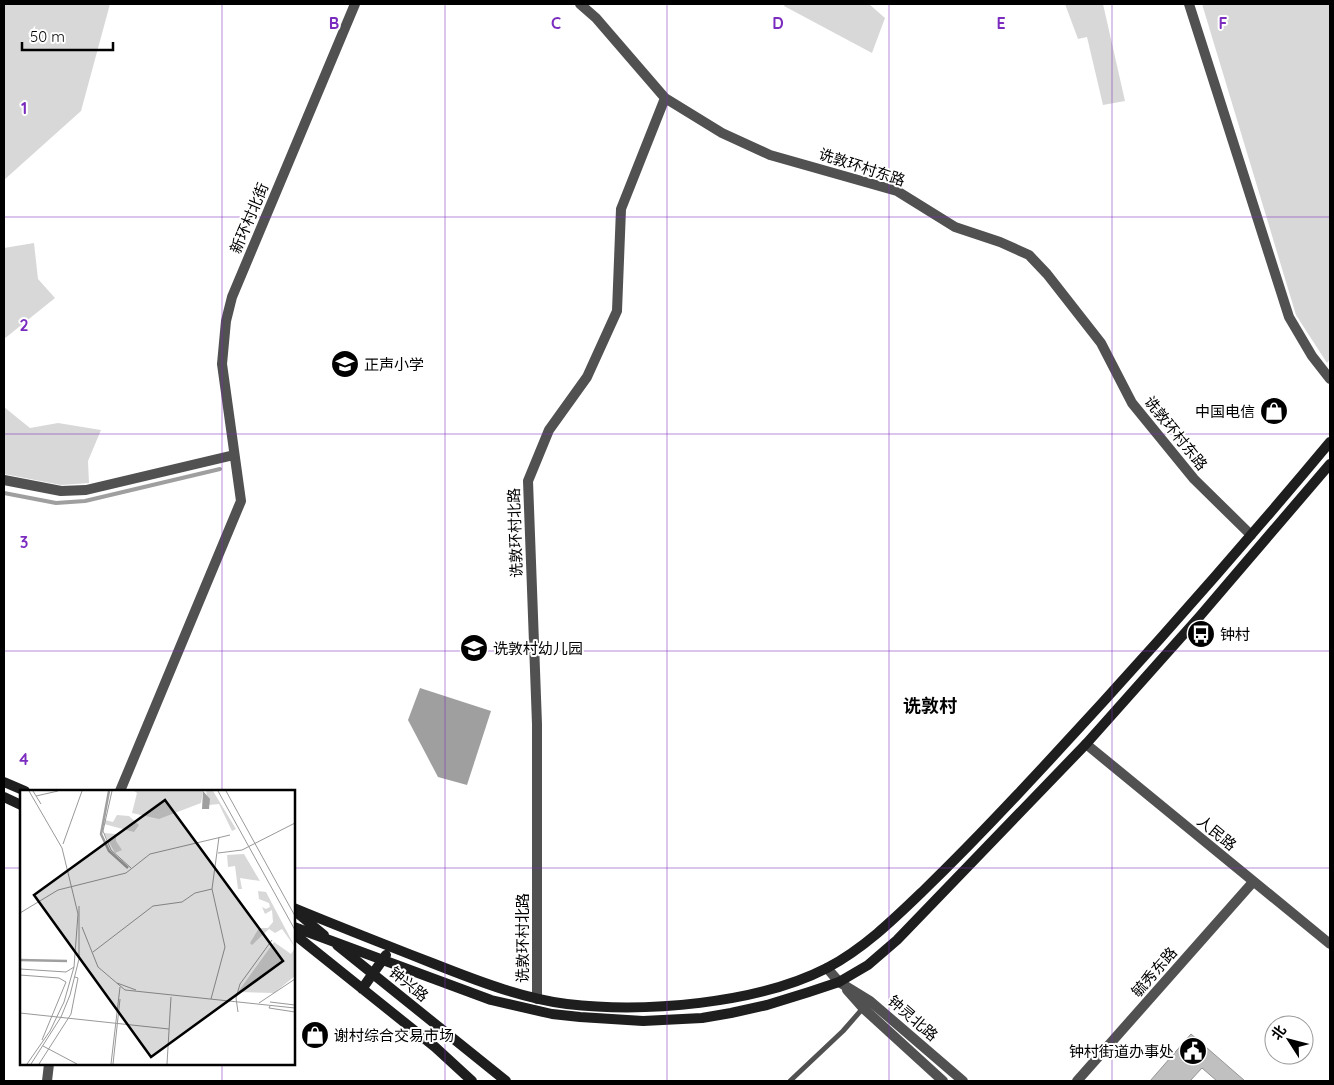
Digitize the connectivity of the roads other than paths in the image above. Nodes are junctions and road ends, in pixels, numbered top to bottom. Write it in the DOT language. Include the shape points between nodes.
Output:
graph roads {
  1 [pos="354,4"];
  2 [pos="580,4"];
  3 [pos="1189,4"];
  4 [pos="665,98"];
  5 [pos="1330,379"];
  6 [pos="1330,442"];
  7 [pos="234,455"];
  8 [pos="1330,464"];
  9 [pos="4,480"];
  10 [pos="1251,535"];
  11 [pos="1086,744"];
  12 [pos="4,782"];
  13 [pos="23,790"];
  14 [pos="120,790"];
  15 [pos="4,798"];
  16 [pos="20,805"];
  17 [pos="1253,882"];
  18 [pos="295,909"];
  19 [pos="295,910"];
  20 [pos="295,927"];
  21 [pos="295,935"];
  22 [pos="331,940"];
  23 [pos="1330,944"];
  24 [pos="391,948"];
  25 [pos="383,960"];
  26 [pos="827,968"];
  27 [pos="373,974"];
  28 [pos="839,982"];
  29 [pos="362,989"];
  30 [pos="537,999"];
  31 [pos="867,1005"];
  32 [pos="49,1065"];
  33 [pos="47,1081"];
  34 [pos="472,1081"];
  35 [pos="506,1081"];
  36 [pos="790,1081"];
  37 [pos="943,1081"];
  38 [pos="963,1081"];
  39 [pos="1077,1081"];
  1 -- 7 [label="street, 新环村北街" via="232,297 222,364"];
  2 -- 4 [label="street, 诜敦环村东路"];
  3 -- 5 [label="street" via="1289,317"];
  4 -- 10 [label="street, 诜敦环村东路" via="722,133 770,155 897,191 955,227 1029,255 1101,343 1132,403 1194,479"];
  4 -- 30 [label="street, 诜敦环村北路" via="621,209 617,311 587,377 549,430 528,481 537,724"];
  6 -- 10 [label="main road"];
  7 -- 9 [label="street" via="86,490 61,491"];
  7 -- 14 [label="street, 新环村北街" via="241,501"];
  8 -- 11 [label="main road"];
  10 -- 26 [label="main road" via="1103,704 965,851 870,940"];
  11 -- 17 [label="street, 人民路"];
  11 -- 28 [label="main road" via="897,940 868,965"];
  12 -- 13 [label="main road"];
  15 -- 16 [label="main road"];
  17 -- 23 [label="street, 人民路"];
  17 -- 39 [label="street, 毓秀东路"];
  18 -- 24 [label="main road"];
  19 -- 22 [label="main road, 钟兴路"];
  20 -- 22 [label="main road"];
  21 -- 29 [label="main road"];
  22 -- 25 [label="main road"];
  22 -- 27 [label="main road, 钟兴路"];
  24 -- 25 [label="main road"];
  24 -- 30 [label="main road"];
  25 -- 27 [label="main road"];
  25 -- 28 [label="main road" via="482,997 521,1007 552,1014 643,1021 731,1013"];
  26 -- 28 [label="street, 钟灵北路"];
  26 -- 30 [label="main road" via="753,993 669,1006 596,1006"];
  27 -- 29 [label="main road"];
  27 -- 35 [label="main road, 钟兴路"];
  28 -- 31 [label="street, 钟灵北路"];
  29 -- 34 [label="main road"];
  31 -- 36 [label="lane"];
  31 -- 37 [label="street, 钟灵北路"];
  31 -- 38 [label="street, 钟灵北路"];
  32 -- 33 [label="street"];
}
